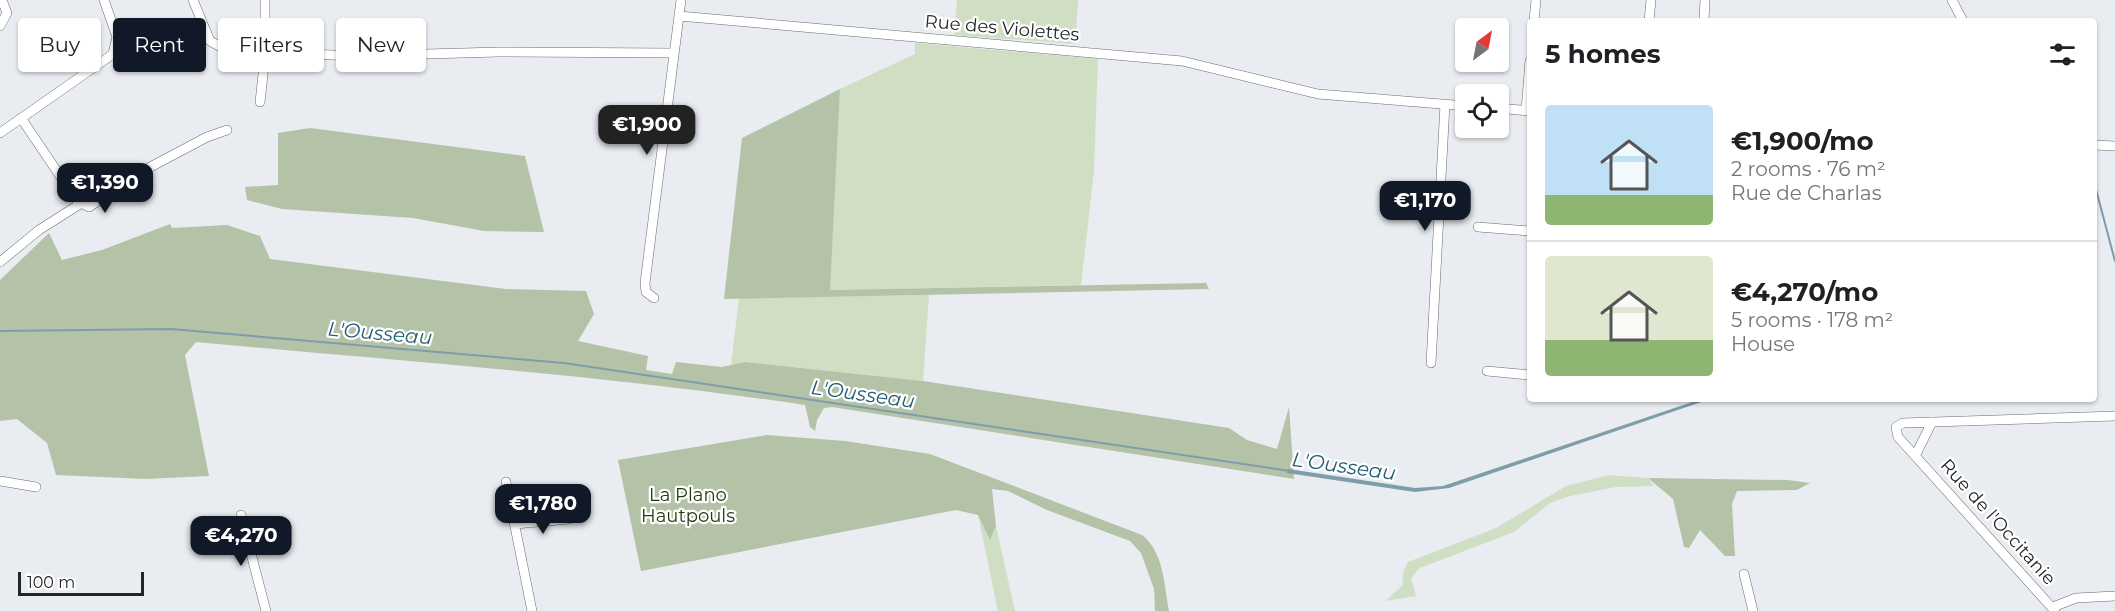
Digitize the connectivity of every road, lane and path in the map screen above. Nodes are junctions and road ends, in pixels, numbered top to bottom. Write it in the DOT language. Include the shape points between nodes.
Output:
graph roads {
  1 [pos="2,0"];
  2 [pos="104,0"];
  3 [pos="194,0"];
  4 [pos="265,0"];
  5 [pos="681,0"];
  6 [pos="1536,0"];
  7 [pos="1651,0"];
  8 [pos="1705,0"];
  9 [pos="1952,0"];
  10 [pos="679,16"];
  11 [pos="265,18"];
  12 [pos="1534,18"];
  13 [pos="1649,18"];
  14 [pos="1704,18"];
  15 [pos="1961,18"];
  16 [pos="0,26"];
  17 [pos="218,45"];
  18 [pos="673,53"];
  19 [pos="324,55"];
  20 [pos="263,72"];
  21 [pos="260,102"];
  22 [pos="1445,104"];
  23 [pos="1455,105"];
  24 [pos="1509,109"];
  25 [pos="1527,110"];
  26 [pos="21,118"];
  27 [pos="227,130"];
  28 [pos="0,133"];
  29 [pos="2097,145"];
  30 [pos="2115,146"];
  31 [pos="80,204"];
  32 [pos="1478,227"];
  33 [pos="1527,231"];
  34 [pos="0,262"];
  35 [pos="654,297"];
  36 [pos="1431,363"];
  37 [pos="1487,371"];
  38 [pos="1527,375"];
  39 [pos="2115,416"];
  40 [pos="1932,422"];
  41 [pos="1915,456"];
  42 [pos="0,481"];
  43 [pos="506,482"];
  44 [pos="36,487"];
  45 [pos="242,515"];
  46 [pos="569,519"];
  47 [pos="515,524"];
  48 [pos="1744,574"];
  49 [pos="2115,596"];
  50 [pos="2054,609"];
  51 [pos="266,611"];
  52 [pos="532,611"];
  53 [pos="1753,611"];
  1 -- 16 [label="street" via="7,13"];
  2 -- 26 [label="street" via="117,37 113,54"];
  3 -- 17 [label="street" via="210,41"];
  4 -- 11 [label="street"];
  5 -- 10 [label="street"];
  6 -- 12 [label="street"];
  7 -- 13 [label="street"];
  8 -- 14 [label="street"];
  9 -- 15 [label="street"];
  10 -- 18 [label="street"];
  10 -- 22 [label="street, Rue des Violettes" via="1182,62 1318,94"];
  18 -- 19 [label="street"];
  18 -- 35 [label="street" via="645,283 646,292"];
  20 -- 21 [label="street"];
  22 -- 23 [label="street, Rue des Violettes"];
  22 -- 36 [label="street"];
  24 -- 25 [label="street"];
  26 -- 28 [label="street"];
  26 -- 31 [label="street"];
  27 -- 31 [label="street" via="139,172 92,207"];
  29 -- 30 [label="street"];
  31 -- 34 [label="street" via="39,230"];
  32 -- 33 [label="street"];
  37 -- 38 [label="street"];
  39 -- 40 [label="street, Rue de l'Occitanie"];
  40 -- 41 [label="street, Rue de l'Occitanie"];
  40 -- 41 [label="street, Rue de l'Occitanie" via="1902,423 1896,427 1898,436"];
  41 -- 50 [label="street, Rue de l'Occitanie"];
  42 -- 44 [label="street"];
  43 -- 47 [label="street"];
  45 -- 51 [label="street"];
  46 -- 47 [label="street"];
  47 -- 52 [label="street"];
  48 -- 53 [label="street"];
  49 -- 50 [label="street" via="2076,598"];
}
